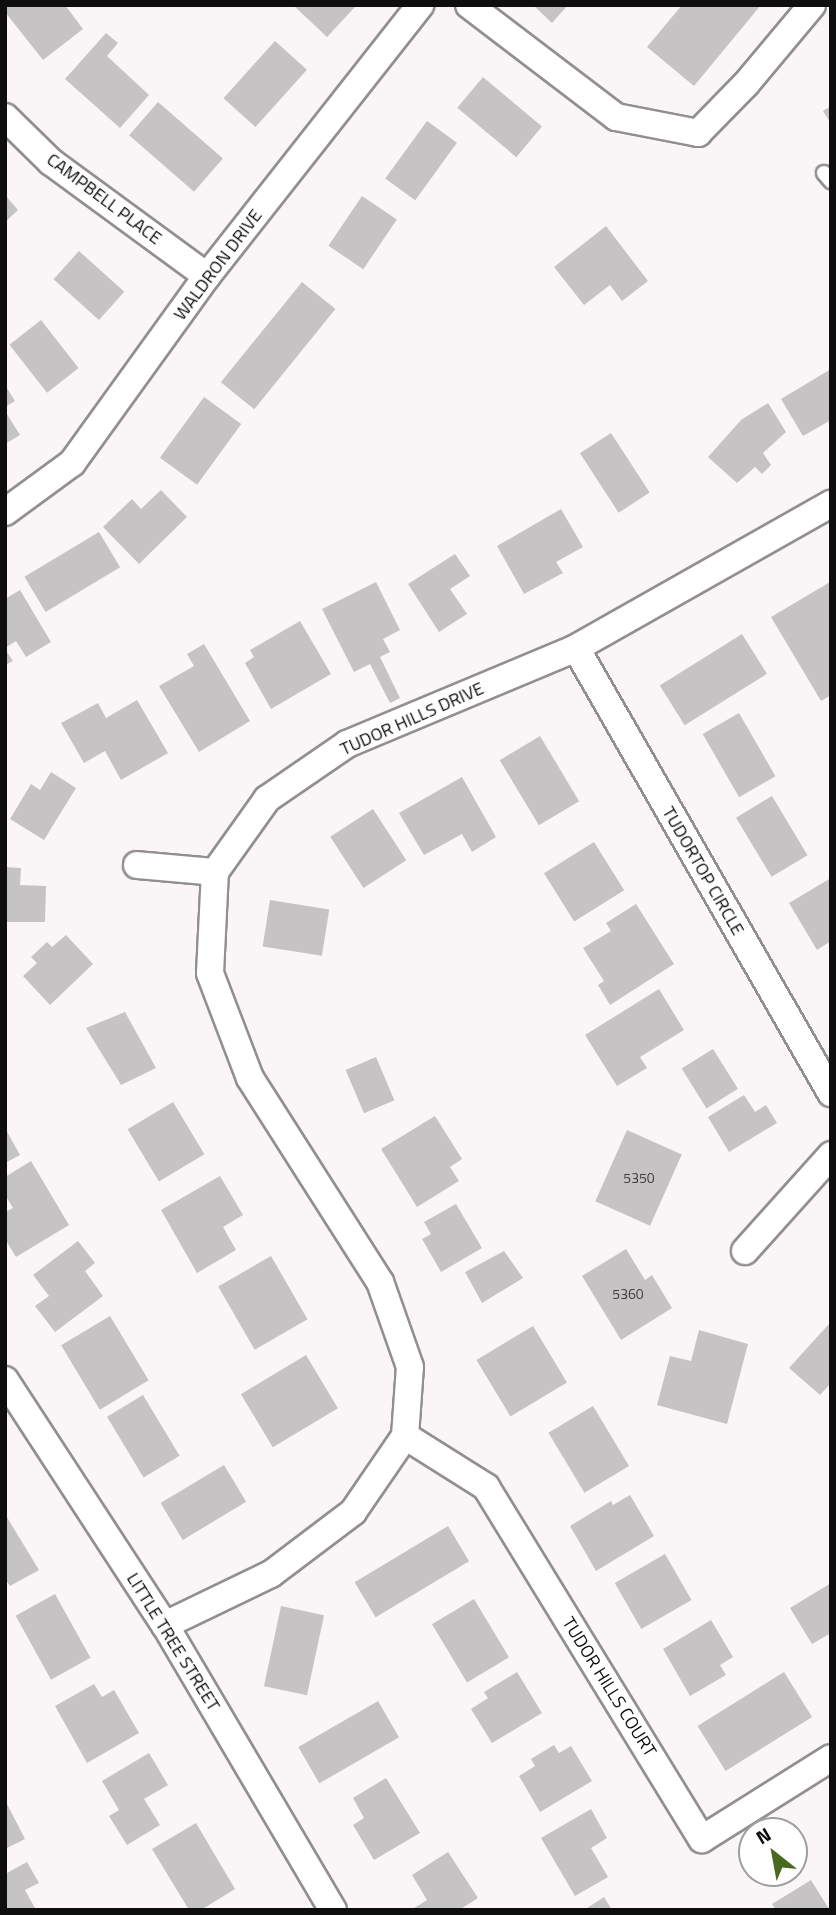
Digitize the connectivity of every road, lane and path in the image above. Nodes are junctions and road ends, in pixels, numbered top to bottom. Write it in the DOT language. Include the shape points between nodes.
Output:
graph roads {
  1 [pos="419,5"];
  2 [pos="469,5"];
  3 [pos="812,5"];
  4 [pos="5,117"];
  5 [pos="207,276"];
  6 [pos="831,504"];
  7 [pos="5,512"];
  8 [pos="576,648"];
  9 [pos="137,865"];
  10 [pos="215,872"];
  11 [pos="831,1093"];
  12 [pos="831,1155"];
  13 [pos="745,1251"];
  14 [pos="5,1380"];
  15 [pos="405,1436"];
  16 [pos="165,1625"];
  17 [pos="831,1758"];
  18 [pos="333,1910"];
  1 -- 5 [label="street, WALDRON DRIVE"];
  2 -- 3 [label="street" via="616,117 698,133"];
  4 -- 5 [label="street, CAMPBELL PLACE" via="51,162"];
  5 -- 7 [label="street, WALDRON DRIVE" via="72,463"];
  6 -- 8 [label="street, TUDOR HILLS DRIVE"];
  8 -- 10 [label="street, TUDOR HILLS DRIVE" via="347,744 267,799"];
  8 -- 11 [label="street, TUDORTOP CIRCLE"];
  9 -- 10 [label="street"];
  10 -- 15 [label="street" via="210,974 250,1078 380,1282 410,1367"];
  12 -- 13 [label="street"];
  14 -- 16 [label="street, LITTLE TREE STREET"];
  15 -- 16 [label="street" via="353,1512 271,1574"];
  15 -- 17 [label="street, TUDOR HILLS COURT" via="486,1487 702,1839"];
  16 -- 18 [label="street, LITTLE TREE STREET"];
}
